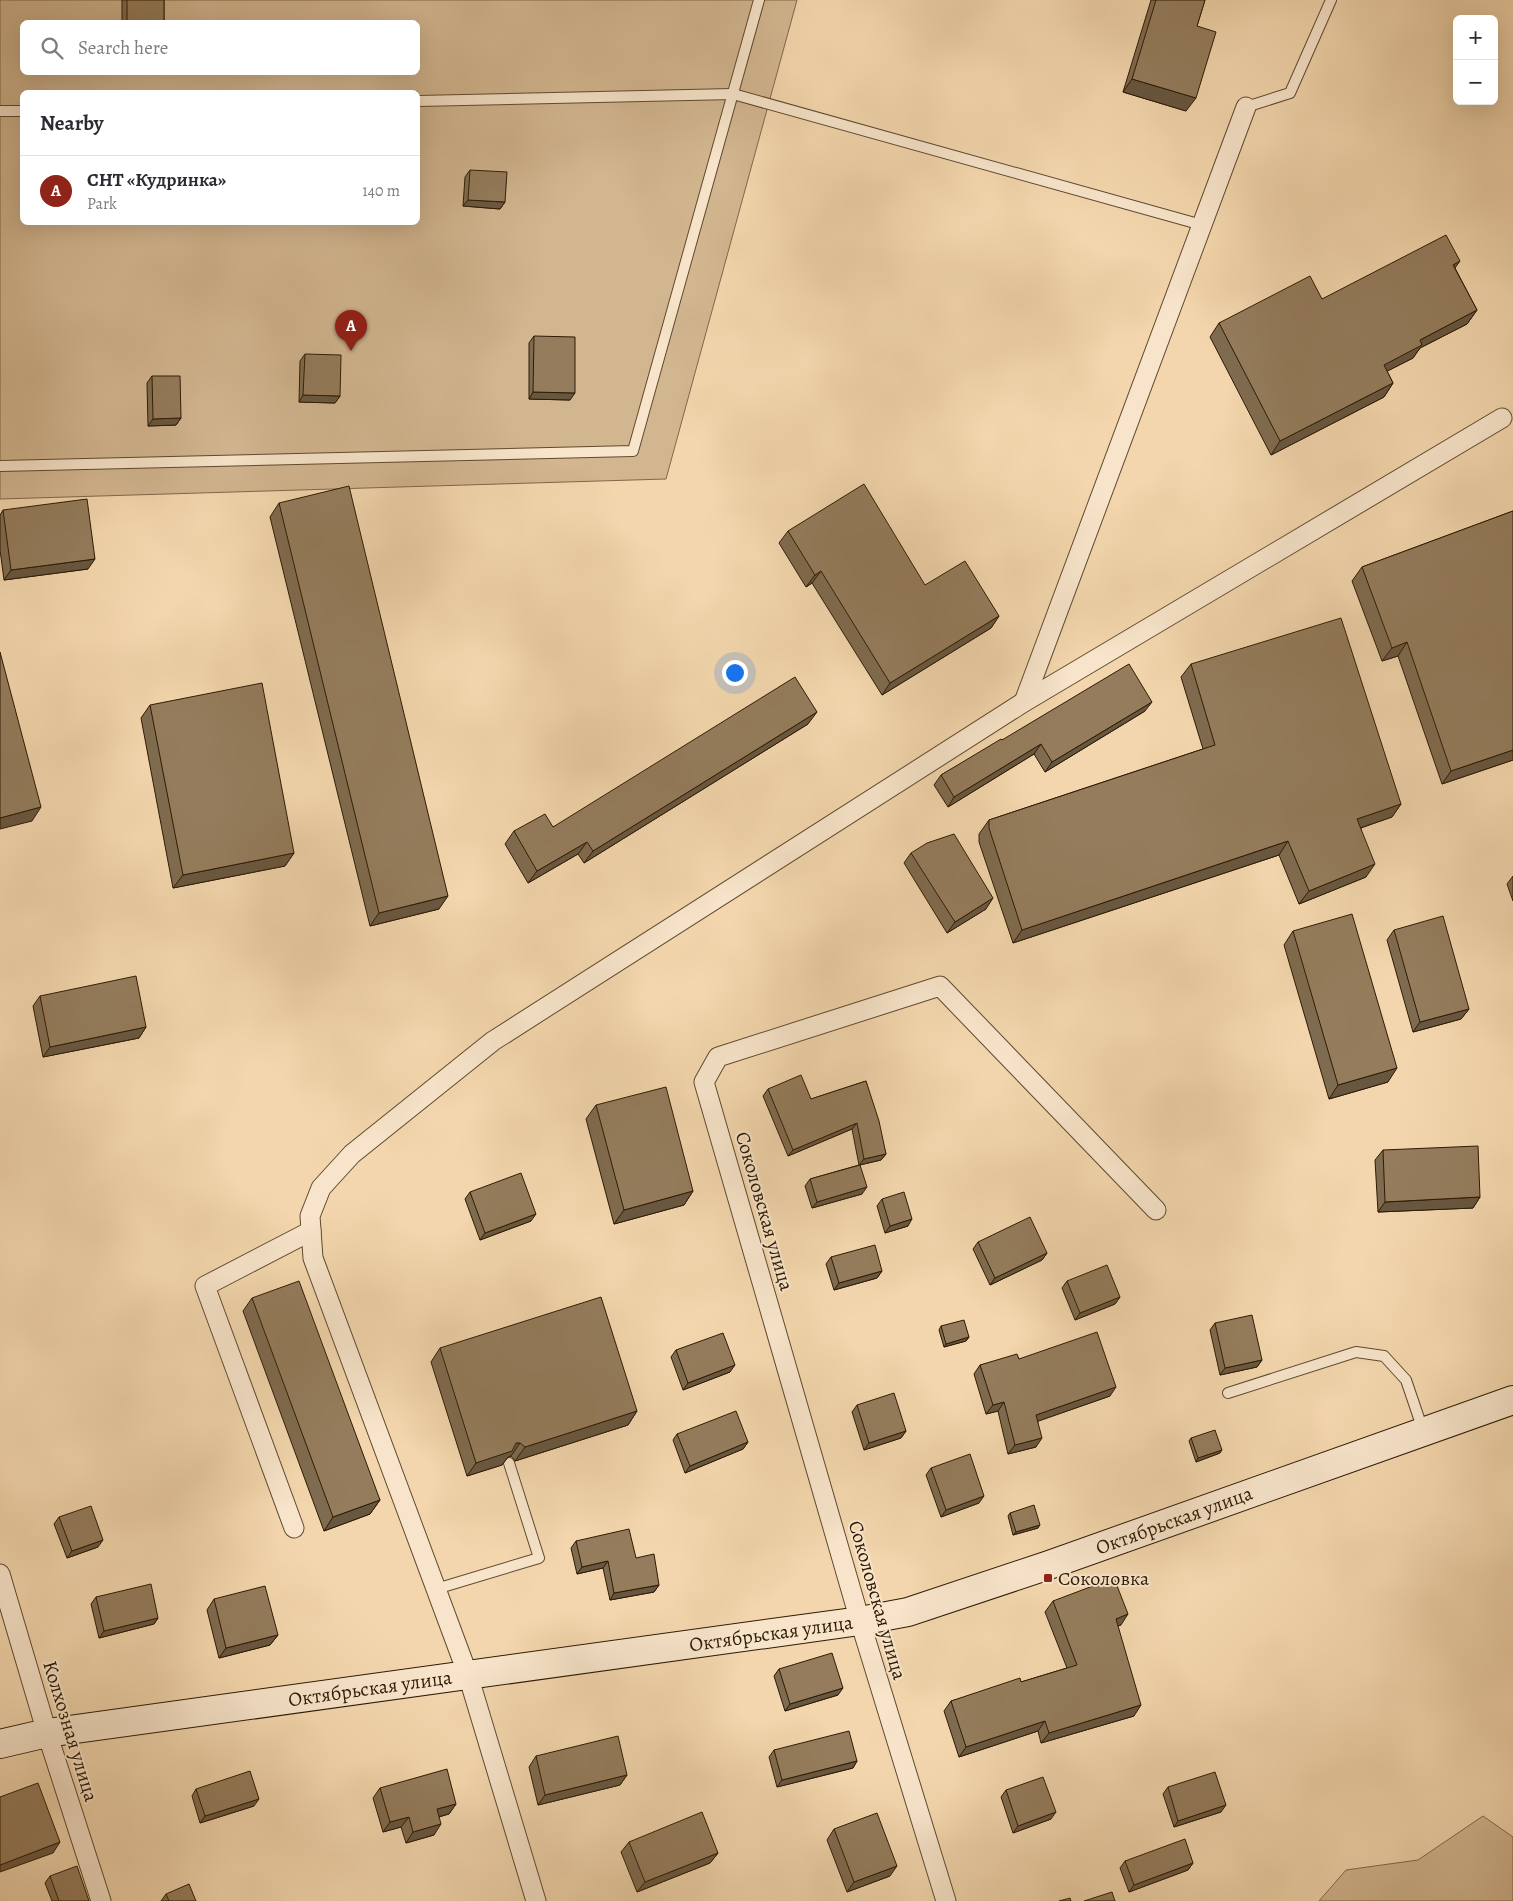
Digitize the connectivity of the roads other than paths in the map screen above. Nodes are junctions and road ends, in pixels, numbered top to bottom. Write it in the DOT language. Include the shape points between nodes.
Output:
graph roads {
  1 [pos="759,0"];
  2 [pos="1331,0"];
  3 [pos="733,94"];
  4 [pos="420,101"];
  5 [pos="1246,107"];
  6 [pos="20,110"];
  7 [pos="0,111"];
  8 [pos="1202,225"];
  9 [pos="1502,418"];
  10 [pos="0,466"];
  11 [pos="1024,702"];
  12 [pos="1156,1210"];
  13 [pos="311,1231"];
  14 [pos="1228,1393"];
  15 [pos="1513,1400"];
  16 [pos="1424,1432"];
  17 [pos="509,1463"];
  18 [pos="294,1528"];
  19 [pos="0,1574"];
  20 [pos="436,1589"];
  21 [pos="860,1621"];
  22 [pos="468,1675"];
  23 [pos="47,1733"];
  24 [pos="0,1744"];
  25 [pos="101,1901"];
  26 [pos="536,1901"];
  27 [pos="946,1901"];
  1 -- 3 [label="lane"];
  2 -- 5 [label="lane" via="1290,93"];
  3 -- 4 [label="lane"];
  3 -- 8 [label="lane"];
  3 -- 10 [label="lane" via="633,451"];
  5 -- 8 [label="street"];
  6 -- 7 [label="lane"];
  8 -- 11 [label="street"];
  9 -- 11 [label="street"];
  11 -- 13 [label="street" via="493,1041 352,1154 321,1188 310,1216"];
  12 -- 21 [label="street, Соколовская улица" via="940,986 718,1057 704,1082"];
  13 -- 18 [label="street" via="205,1286"];
  13 -- 20 [label="street" via="313,1258"];
  14 -- 16 [label="lane" via="1356,1352 1384,1356 1406,1380"];
  15 -- 16 [label="street, Октябрьская улица"];
  16 -- 21 [label="street, Октябрьская улица" via="1049,1565 908,1612"];
  17 -- 20 [label="lane" via="540,1558"];
  19 -- 23 [label="street, Колхозная улица"];
  20 -- 22 [label="street"];
  21 -- 22 [label="street, Октябрьская улица"];
  21 -- 27 [label="street, Соколовская улица"];
  22 -- 23 [label="street, Октябрьская улица"];
  22 -- 26 [label="street"];
  23 -- 24 [label="street, Октябрьская улица"];
  23 -- 25 [label="street, Колхозная улица"];
}
